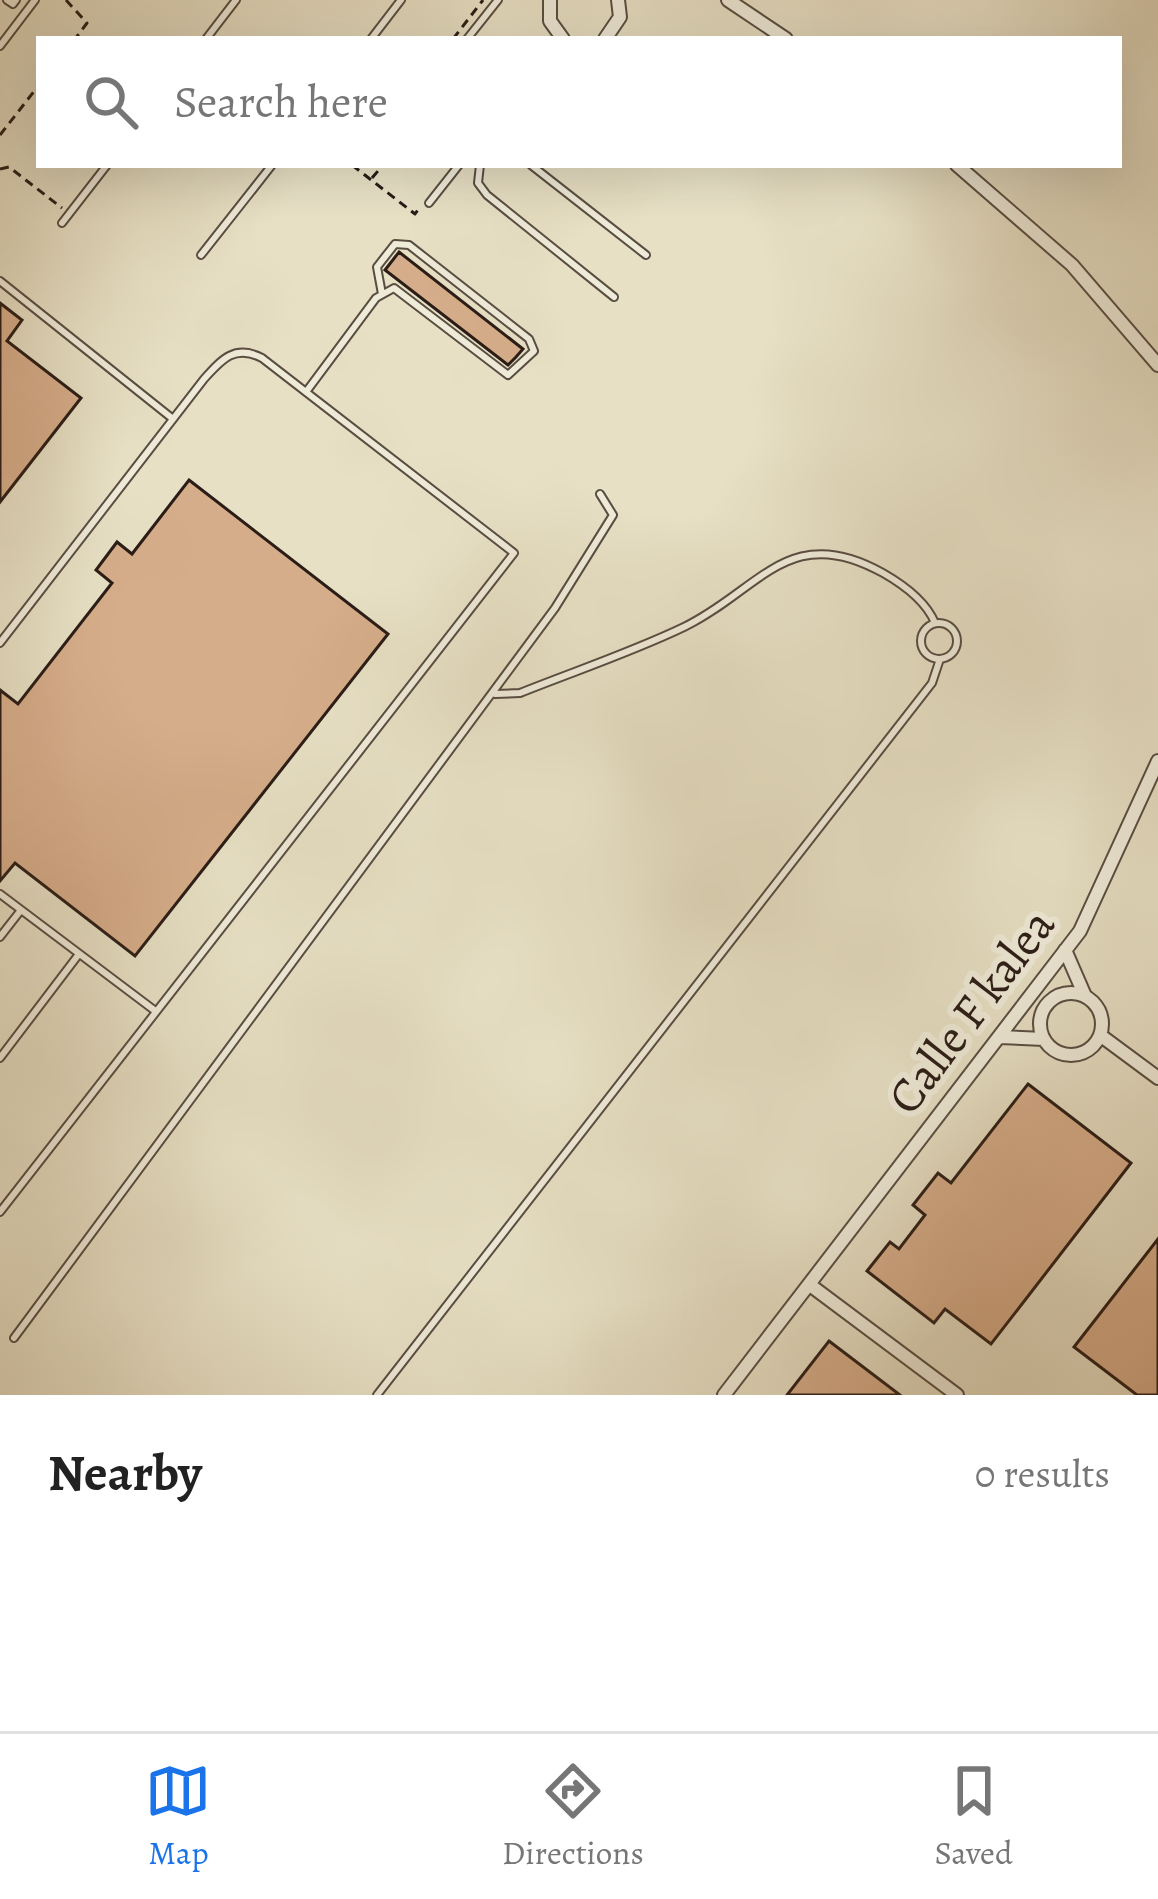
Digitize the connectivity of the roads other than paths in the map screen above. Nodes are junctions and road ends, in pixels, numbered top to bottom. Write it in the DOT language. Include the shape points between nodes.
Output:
graph roads {
  1 [pos="35,0"];
  2 [pos="236,0"];
  3 [pos="401,0"];
  4 [pos="497,0"];
  5 [pos="550,0"];
  6 [pos="618,0"];
  7 [pos="728,0"];
  8 [pos="208,36"];
  9 [pos="373,36"];
  10 [pos="469,36"];
  11 [pos="561,36"];
  12 [pos="607,36"];
  13 [pos="782,36"];
  14 [pos="0,46"];
  15 [pos="105,168"];
  16 [pos="270,168"];
  17 [pos="456,168"];
  18 [pos="480,168"];
  19 [pos="535,168"];
  20 [pos="960,168"];
  21 [pos="427,201"];
  22 [pos="62,223"];
  23 [pos="646,255"];
  24 [pos="201,256"];
  25 [pos="0,280"];
  26 [pos="382,294"];
  27 [pos="614,297"];
  28 [pos="1158,365"];
  29 [pos="306,392"];
  30 [pos="173,419"];
  31 [pos="600,494"];
  32 [pos="935,623"];
  33 [pos="0,643"];
  34 [pos="940,659"];
  35 [pos="495,694"];
  36 [pos="1158,761"];
  37 [pos="0,894"];
  38 [pos="21,910"];
  39 [pos="0,938"];
  40 [pos="1065,950"];
  41 [pos="79,954"];
  42 [pos="1084,995"];
  43 [pos="154,1010"];
  44 [pos="1100,1035"];
  45 [pos="999,1037"];
  46 [pos="1044,1040"];
  47 [pos="0,1058"];
  48 [pos="1158,1078"];
  49 [pos="0,1212"];
  50 [pos="809,1285"];
  51 [pos="14,1338"];
  52 [pos="377,1395"];
  53 [pos="724,1395"];
  54 [pos="957,1395"];
  1 -- 14 [label="lane"];
  2 -- 8 [label="lane"];
  3 -- 9 [label="lane"];
  4 -- 10 [label="lane"];
  5 -- 11 [label="street" via="550,21"];
  6 -- 12 [label="street" via="620,17"];
  7 -- 13 [label="street"];
  15 -- 22 [label="lane"];
  16 -- 24 [label="lane"];
  17 -- 21 [label="lane"];
  18 -- 27 [label="lane" via="487,195"];
  19 -- 23 [label="lane"];
  20 -- 28 [label="street" via="1072,265"];
  25 -- 30 [label="lane"];
  26 -- 26 [label="lane" via="394,288 508,374 535,351 409,245 394,244 377,268"];
  26 -- 29 [label="lane"];
  29 -- 30 [label="lane" via="262,358 238,351"];
  29 -- 43 [label="lane" via="514,553"];
  30 -- 33 [label="lane"];
  31 -- 35 [label="lane" via="613,515"];
  32 -- 34 [label="lane" via="920,642"];
  32 -- 34 [label="lane" via="957,640"];
  32 -- 35 [label="lane" via="895,580 860,560 793,557 687,626 520,694"];
  34 -- 52 [label="lane" via="932,683"];
  35 -- 51 [label="lane"];
  36 -- 40 [label="street, Calle F kalea"];
  37 -- 38 [label="lane"];
  38 -- 39 [label="lane"];
  38 -- 41 [label="lane"];
  40 -- 42 [label="street"];
  40 -- 45 [label="street, Calle F kalea"];
  41 -- 43 [label="lane"];
  41 -- 47 [label="lane"];
  42 -- 44 [label="street" via="1098,1008"];
  42 -- 46 [label="street" via="1051,1000 1041,1014"];
  43 -- 49 [label="lane"];
  44 -- 46 [label="street" via="1073,1054"];
  44 -- 48 [label="street"];
  45 -- 46 [label="street"];
  45 -- 50 [label="street, Calle F kalea"];
  50 -- 53 [label="street, Calle F kalea"];
  50 -- 54 [label="street"];
}
